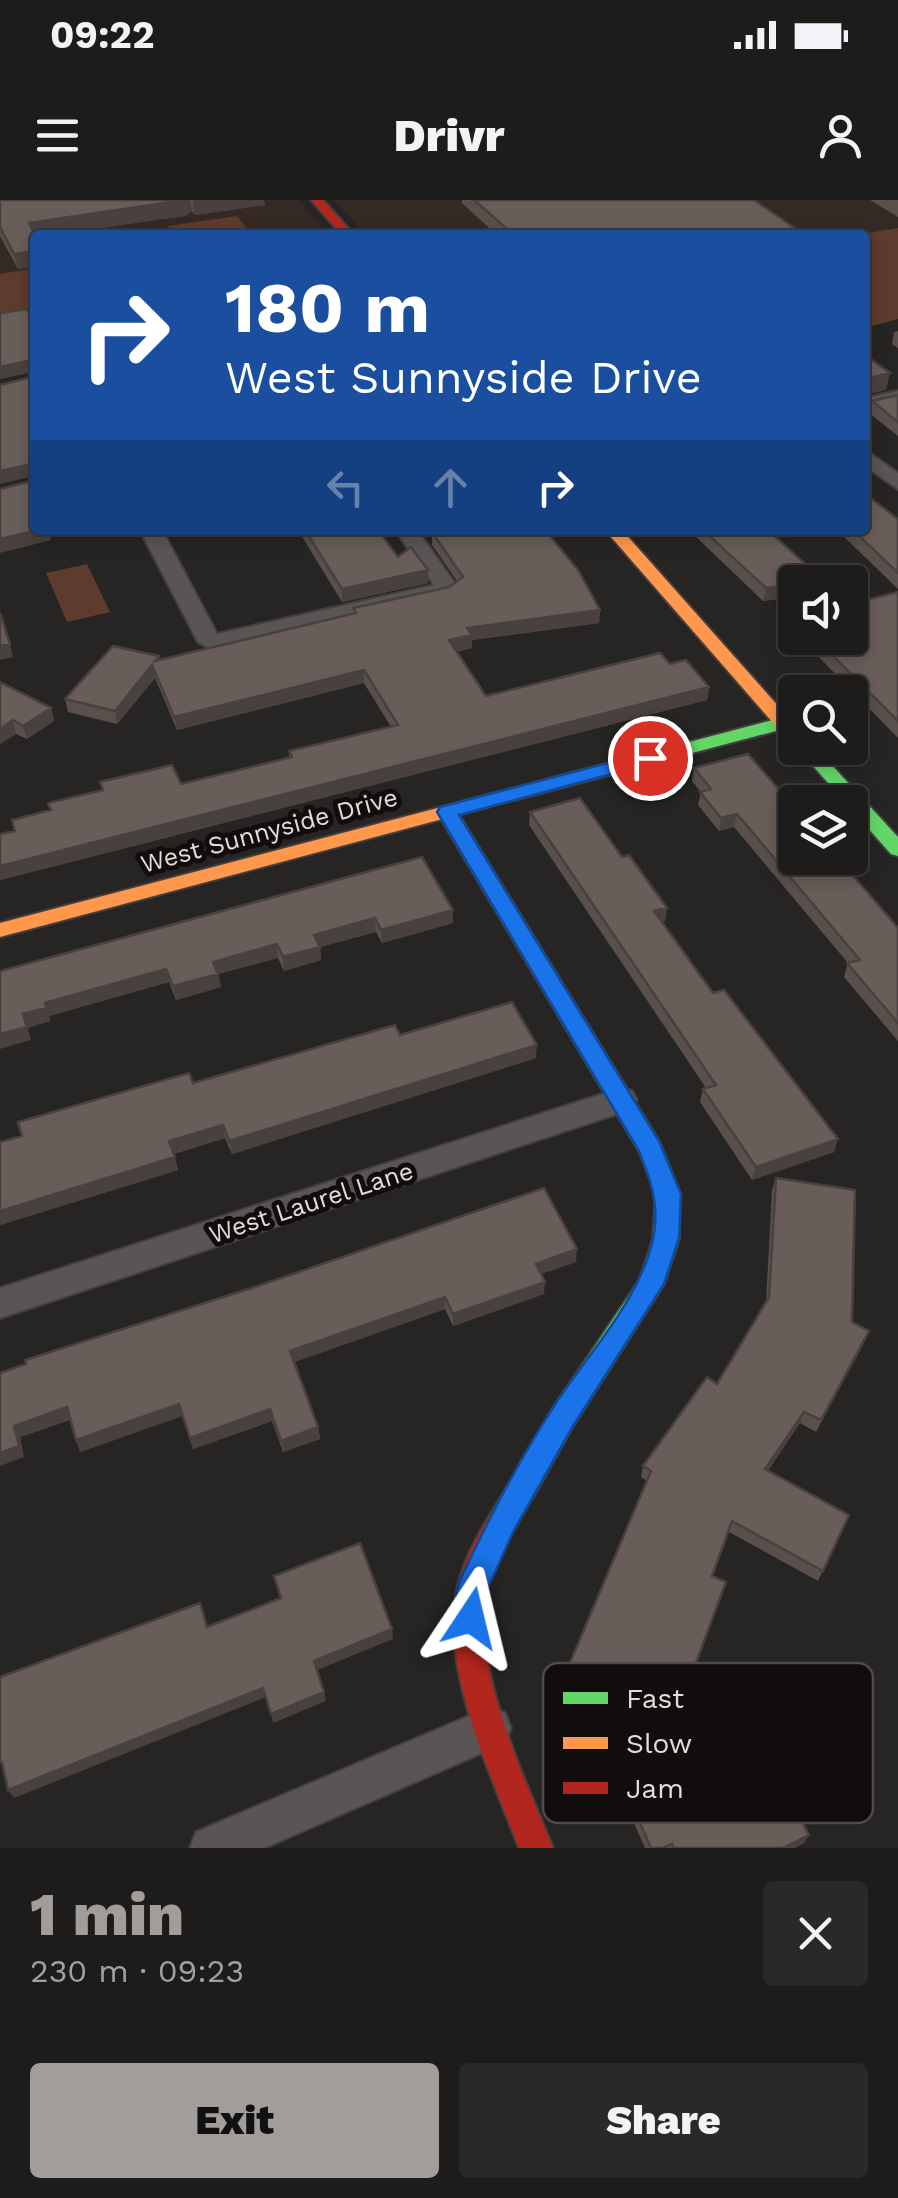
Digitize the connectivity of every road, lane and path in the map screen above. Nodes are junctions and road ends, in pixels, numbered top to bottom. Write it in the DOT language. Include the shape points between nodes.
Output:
graph roads {
  1 [pos="317,200"];
  2 [pos="344,230"];
  3 [pos="898,397"];
  4 [pos="870,403"];
  5 [pos="870,460"];
  6 [pos="898,483"];
  7 [pos="154,535"];
  8 [pos="410,535"];
  9 [pos="617,535"];
  10 [pos="778,717"];
  11 [pos="778,732"];
  12 [pos="821,765"];
  13 [pos="447,812"];
  14 [pos="898,849"];
  15 [pos="0,930"];
  16 [pos="622,1100"];
  17 [pos="0,1303"];
  18 [pos="490,1728"];
  19 [pos="212,1848"];
  20 [pos="536,1848"];
  1 -- 2 [label="street"];
  3 -- 4 [label="street"];
  5 -- 6 [label="street"];
  7 -- 8 [label="street" via="210,642 448,589"];
  9 -- 10 [label="street"];
  11 -- 13 [label="street, West Sunnyside Drive"];
  12 -- 14 [label="street"];
  13 -- 15 [label="street, West Sunnyside Drive"];
  13 -- 16 [label="street"];
  16 -- 17 [label="street, West Laurel Lane"];
  16 -- 18 [label="street" via="668,1194 666,1238 650,1284 563,1416 472,1588 471,1648"];
  18 -- 19 [label="street"];
  18 -- 20 [label="street"];
}
